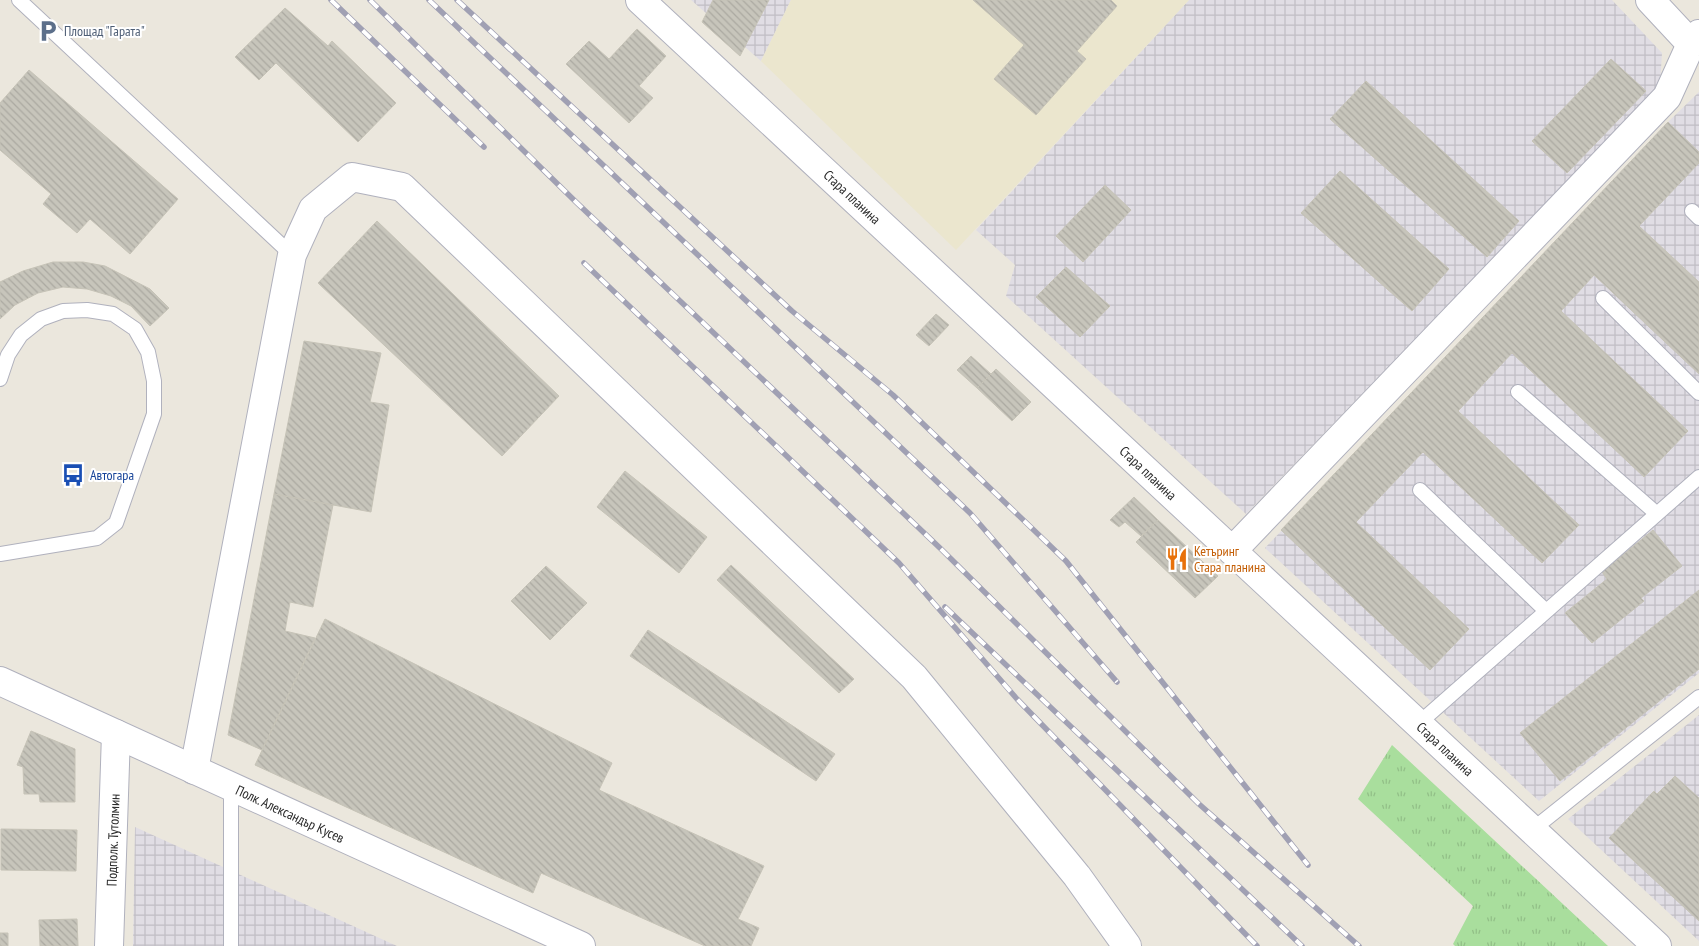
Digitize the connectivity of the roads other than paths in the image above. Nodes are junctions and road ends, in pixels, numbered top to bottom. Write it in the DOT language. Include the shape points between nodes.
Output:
graph roads {
  1 [pos="19,0"];
  2 [pos="640,0"];
  3 [pos="1650,0"];
  4 [pos="1695,39"];
  5 [pos="292,255"];
  6 [pos="1603,298"];
  7 [pos="0,379"];
  8 [pos="1518,392"];
  9 [pos="1699,393"];
  10 [pos="1699,477"];
  11 [pos="1420,490"];
  12 [pos="1657,514"];
  13 [pos="1232,551"];
  14 [pos="0,554"];
  15 [pos="1546,611"];
  16 [pos="0,681"];
  17 [pos="1699,697"];
  18 [pos="1418,724"];
  19 [pos="116,734"];
  20 [pos="194,770"];
  21 [pos="231,786"];
  22 [pos="1532,830"];
  23 [pos="109,946"];
  24 [pos="231,946"];
  25 [pos="581,946"];
  26 [pos="1127,946"];
  27 [pos="1657,946"];
  1 -- 5 [label="lane"];
  2 -- 13 [label="street, Стара планина"];
  3 -- 4 [label="street"];
  4 -- 13 [label="street" via="1667,97"];
  5 -- 20 [label="street"];
  5 -- 26 [label="street" via="313,209 352,177 402,187 914,677 1077,876"];
  6 -- 9 [label="lane"];
  7 -- 14 [label="lane" via="8,355 21,335 41,319 63,311 87,310 113,314 134,329 148,352 154,381 154,414 116,523 97,538"];
  8 -- 12 [label="lane"];
  10 -- 12 [label="lane"];
  11 -- 15 [label="lane"];
  12 -- 15 [label="lane"];
  13 -- 18 [label="street, Стара планина"];
  15 -- 18 [label="lane"];
  16 -- 19 [label="street, Полк. Александър Кусев"];
  17 -- 22 [label="lane"];
  18 -- 22 [label="street, Стара планина"];
  19 -- 20 [label="street, Полк. Александър Кусев"];
  19 -- 23 [label="street, Подполк. Тутолмин"];
  20 -- 21 [label="street, Полк. Александър Кусев"];
  21 -- 24 [label="lane"];
  21 -- 25 [label="street, Полк. Александър Кусев"];
  22 -- 27 [label="street, Стара планина"];
}
